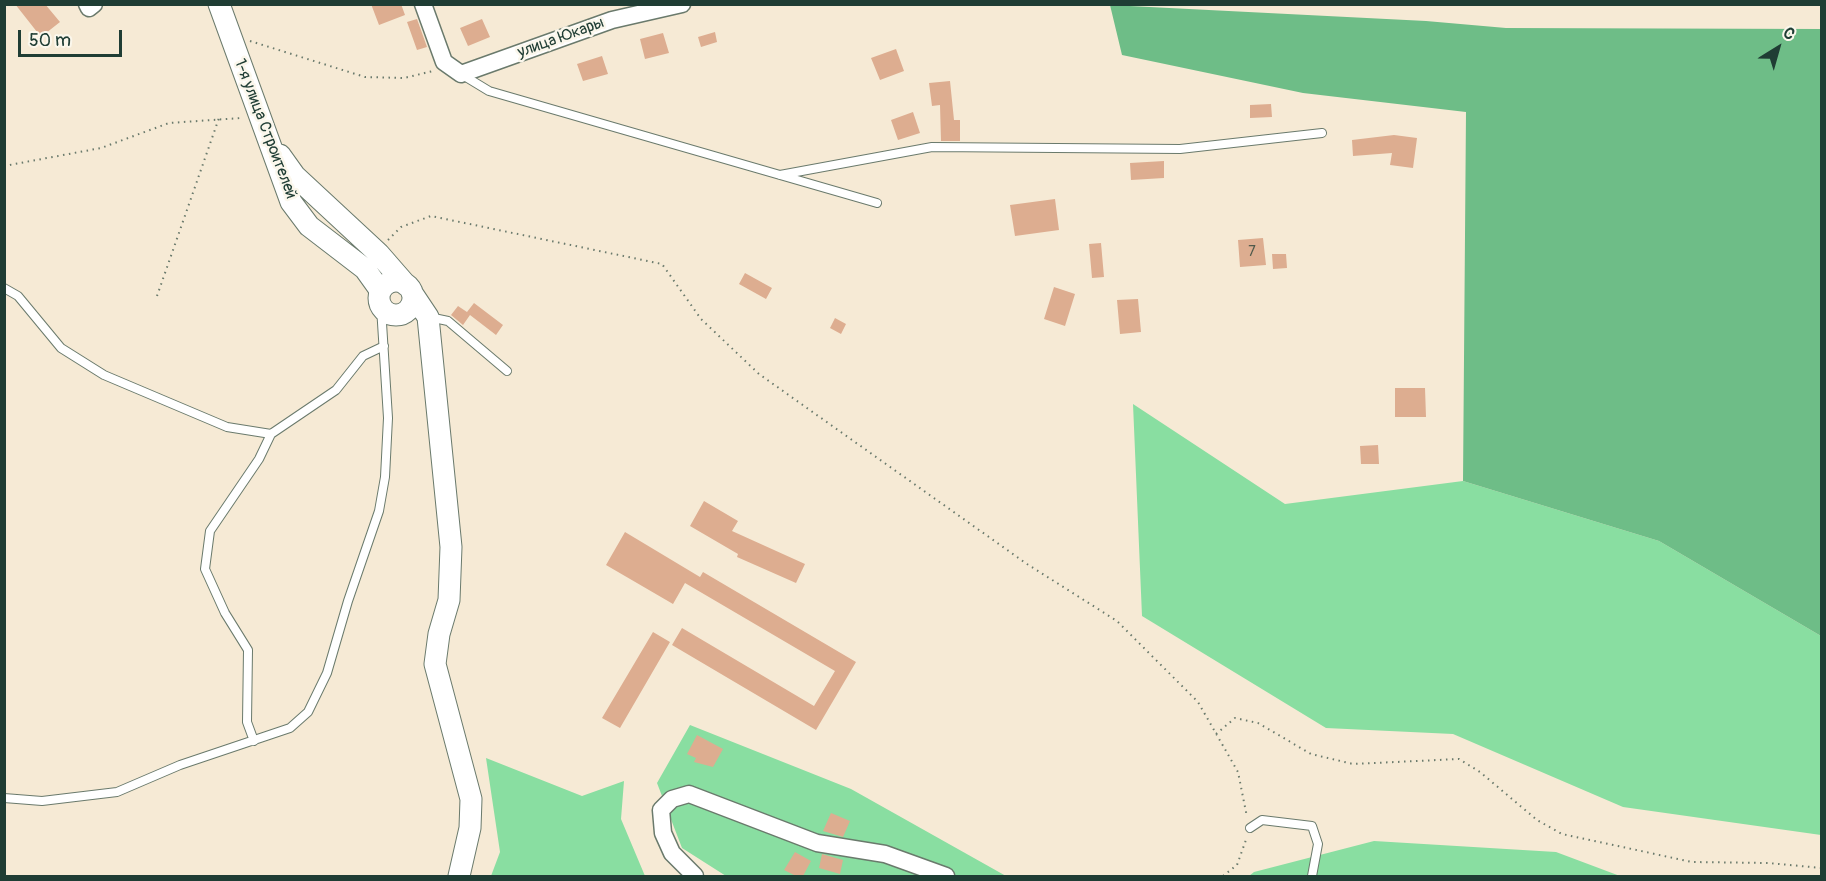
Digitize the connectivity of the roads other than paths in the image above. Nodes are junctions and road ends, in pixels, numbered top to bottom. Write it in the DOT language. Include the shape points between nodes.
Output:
graph roads {
  1 [pos="219,4"];
  2 [pos="423,4"];
  3 [pos="682,4"];
  4 [pos="609,12"];
  5 [pos="452,68"];
  6 [pos="258,115"];
  7 [pos="1322,133"];
  8 [pos="780,176"];
  9 [pos="877,203"];
  10 [pos="4,288"];
  11 [pos="409,289"];
  12 [pos="385,304"];
  13 [pos="428,317"];
  14 [pos="384,346"];
  15 [pos="507,370"];
  16 [pos="271,434"];
  17 [pos="254,741"];
  18 [pos="4,798"];
  19 [pos="1250,828"];
  20 [pos="459,876"];
  21 [pos="695,876"];
  22 [pos="946,876"];
  23 [pos="1312,876"];
  1 -- 6 [label="street, 1-я улица Строителей"];
  2 -- 5 [label="street"];
  3 -- 4 [label="street, улица Юкары"];
  4 -- 5 [label="street, улица Юкары"];
  5 -- 8 [label="lane" via="489,91"];
  6 -- 11 [label="street" via="295,176 379,254"];
  6 -- 12 [label="street, 1-я улица Строителей" via="291,202 309,226 365,269"];
  7 -- 8 [label="lane" via="1180,149 932,147"];
  8 -- 9 [label="lane"];
  10 -- 16 [label="lane" via="18,296 62,348 104,375 227,427"];
  11 -- 12 [label="street" via="395,281"];
  11 -- 12 [label="street" via="409,309"];
  11 -- 13 [label="street"];
  12 -- 13 [label="street"];
  12 -- 14 [label="lane"];
  13 -- 15 [label="lane" via="448,321"];
  13 -- 20 [label="street" via="452,547 449,600 435,664 471,799 470,828"];
  14 -- 16 [label="lane" via="363,356 336,390"];
  14 -- 17 [label="lane" via="387,450 380,511 327,673 308,712 290,728"];
  16 -- 17 [label="lane" via="259,459 210,531 205,569 248,650 247,722"];
  17 -- 18 [label="lane" via="180,765 117,792 42,801"];
  19 -- 23 [label="lane" via="1262,820 1312,826 1318,843"];
  21 -- 22 [label="street" via="672,853 663,833 661,810 672,799 689,794 817,843 885,854"];
}
